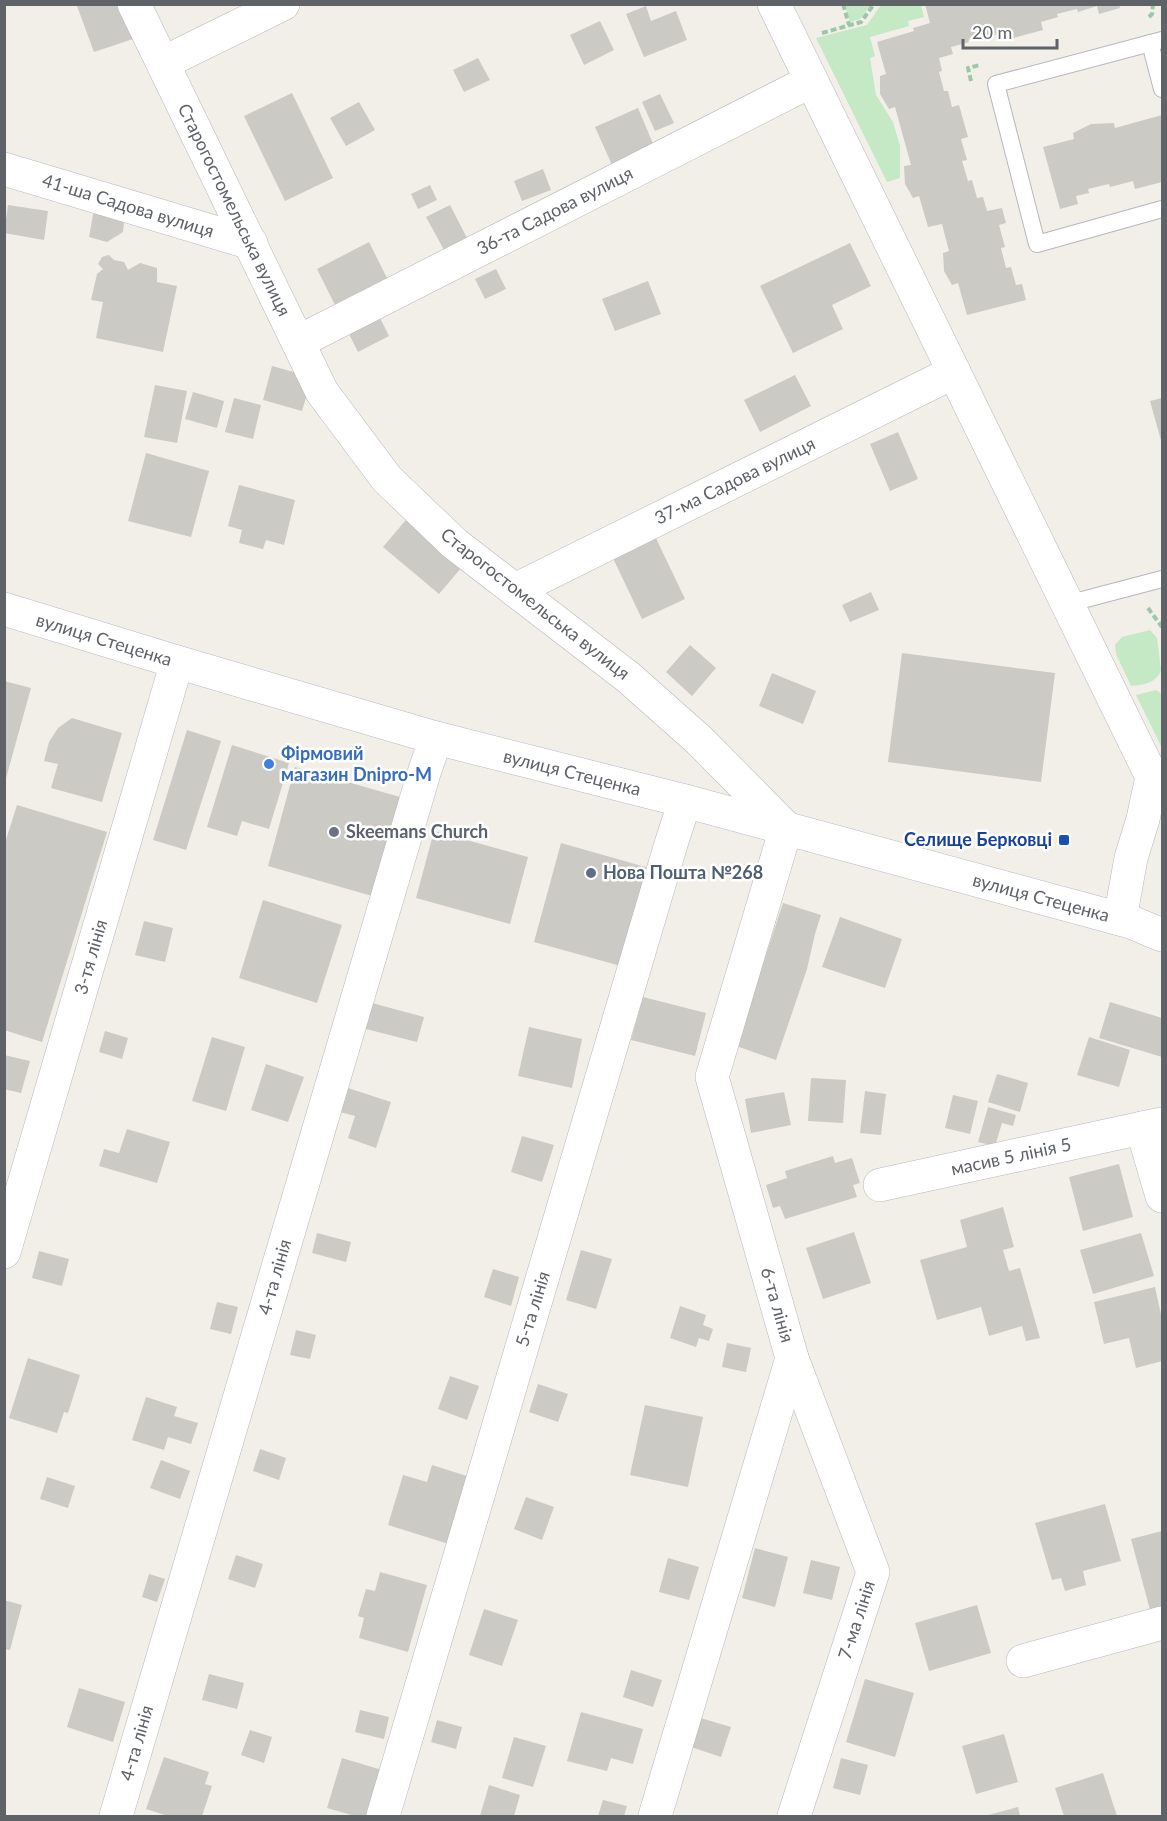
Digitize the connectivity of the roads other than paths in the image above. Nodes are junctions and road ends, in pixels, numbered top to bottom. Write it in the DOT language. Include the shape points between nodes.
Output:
graph roads {
  1 [pos="134,4"];
  2 [pos="283,4"];
  3 [pos="774,4"];
  4 [pos="1156,41"];
  5 [pos="163,63"];
  6 [pos="812,81"];
  7 [pos="1162,89"];
  8 [pos="4,169"];
  9 [pos="1162,209"];
  10 [pos="250,243"];
  11 [pos="298,342"];
  12 [pos="954,372"];
  13 [pos="1162,579"];
  14 [pos="515,590"];
  15 [pos="1067,604"];
  16 [pos="4,609"];
  17 [pos="177,662"];
  18 [pos="436,738"];
  19 [pos="685,801"];
  20 [pos="786,828"];
  21 [pos="1147,927"];
  22 [pos="1152,1126"];
  23 [pos="880,1185"];
  24 [pos="1162,1196"];
  25 [pos="4,1252"];
  26 [pos="792,1358"];
  27 [pos="1162,1623"];
  28 [pos="1023,1661"];
  29 [pos="116,1816"];
  30 [pos="382,1816"];
  31 [pos="655,1816"];
  32 [pos="794,1816"];
  1 -- 5 [label="street, Старогостомельська вулиця"];
  2 -- 5 [label="street"];
  3 -- 6 [label="street"];
  4 -- 7 [label="lane"];
  4 -- 9 [label="lane" via="996,84 1038,244"];
  5 -- 10 [label="street, Старогостомельська вулиця"];
  6 -- 11 [label="street, 36-та Садова вулиця"];
  6 -- 12 [label="street"];
  8 -- 10 [label="street, 41-ша Садова вулиця"];
  10 -- 11 [label="street, Старогостомельська вулиця"];
  11 -- 14 [label="street, Старогостомельська вулиця" via="322,392 387,479 455,544"];
  12 -- 14 [label="street, 37-ма Садова вулиця"];
  12 -- 15 [label="street"];
  13 -- 15 [label="lane"];
  14 -- 20 [label="street, Старогостомельська вулиця" via="628,677 699,740"];
  15 -- 21 [label="street" via="1152,777 1131,858"];
  16 -- 17 [label="street, вулиця Стеценка"];
  17 -- 18 [label="street, вулиця Стеценка"];
  17 -- 25 [label="street, 3-тя лінія"];
  18 -- 19 [label="street, вулиця Стеценка"];
  18 -- 29 [label="street, 4-та лінія"];
  19 -- 20 [label="street, вулиця Стеценка"];
  19 -- 30 [label="street, 5-та лінія"];
  20 -- 21 [label="street, вулиця Стеценка"];
  20 -- 26 [label="street, 6-та лінія" via="712,1077"];
  22 -- 23 [label="street, масив 5 лінія 5"];
  22 -- 24 [label="street"];
  26 -- 31 [label="street, 6-та лінія"];
  26 -- 32 [label="street, 7-ма лінія" via="873,1572"];
  27 -- 28 [label="street"];
}
